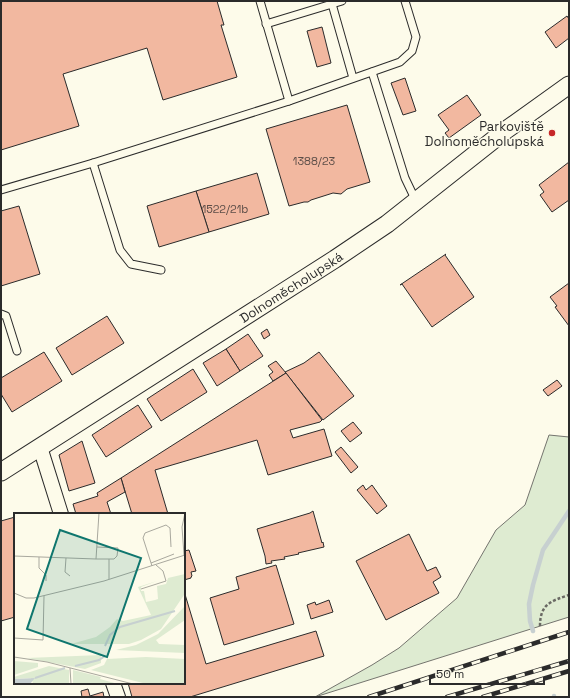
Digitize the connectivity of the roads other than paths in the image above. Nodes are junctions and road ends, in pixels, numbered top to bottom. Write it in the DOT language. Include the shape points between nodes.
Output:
graph roads {
  1 [pos="260,1"];
  2 [pos="342,1"];
  3 [pos="405,1"];
  4 [pos="332,4"];
  5 [pos="266,24"];
  6 [pos="372,72"];
  7 [pos="353,78"];
  8 [pos="569,85"];
  9 [pos="289,100"];
  10 [pos="93,163"];
  11 [pos="1,190"];
  12 [pos="416,201"];
  13 [pos="161,270"];
  14 [pos="1,314"];
  15 [pos="17,351"];
  16 [pos="40,447"];
  17 [pos="1,472"];
  18 [pos="61,513"];
  19 [pos="113,684"];
  20 [pos="118,697"];
  1 -- 5 [label="lane"];
  2 -- 4 [label="lane"];
  3 -- 6 [label="lane" via="416,37 412,51 400,62"];
  4 -- 5 [label="lane"];
  4 -- 7 [label="lane"];
  5 -- 9 [label="lane"];
  6 -- 7 [label="lane"];
  6 -- 12 [label="lane" via="405,178"];
  7 -- 9 [label="lane"];
  8 -- 12 [label="street, Dolnoměcholupská" via="501,134"];
  9 -- 10 [label="lane"];
  10 -- 11 [label="lane"];
  10 -- 13 [label="lane" via="120,250 131,264"];
  12 -- 16 [label="street, Dolnoměcholupská" via="335,259"];
  14 -- 15 [label="lane" via="6,316"];
  16 -- 17 [label="street, Dolnoměcholupská"];
  16 -- 18 [label="street"];
  19 -- 20 [label="street"];
}
